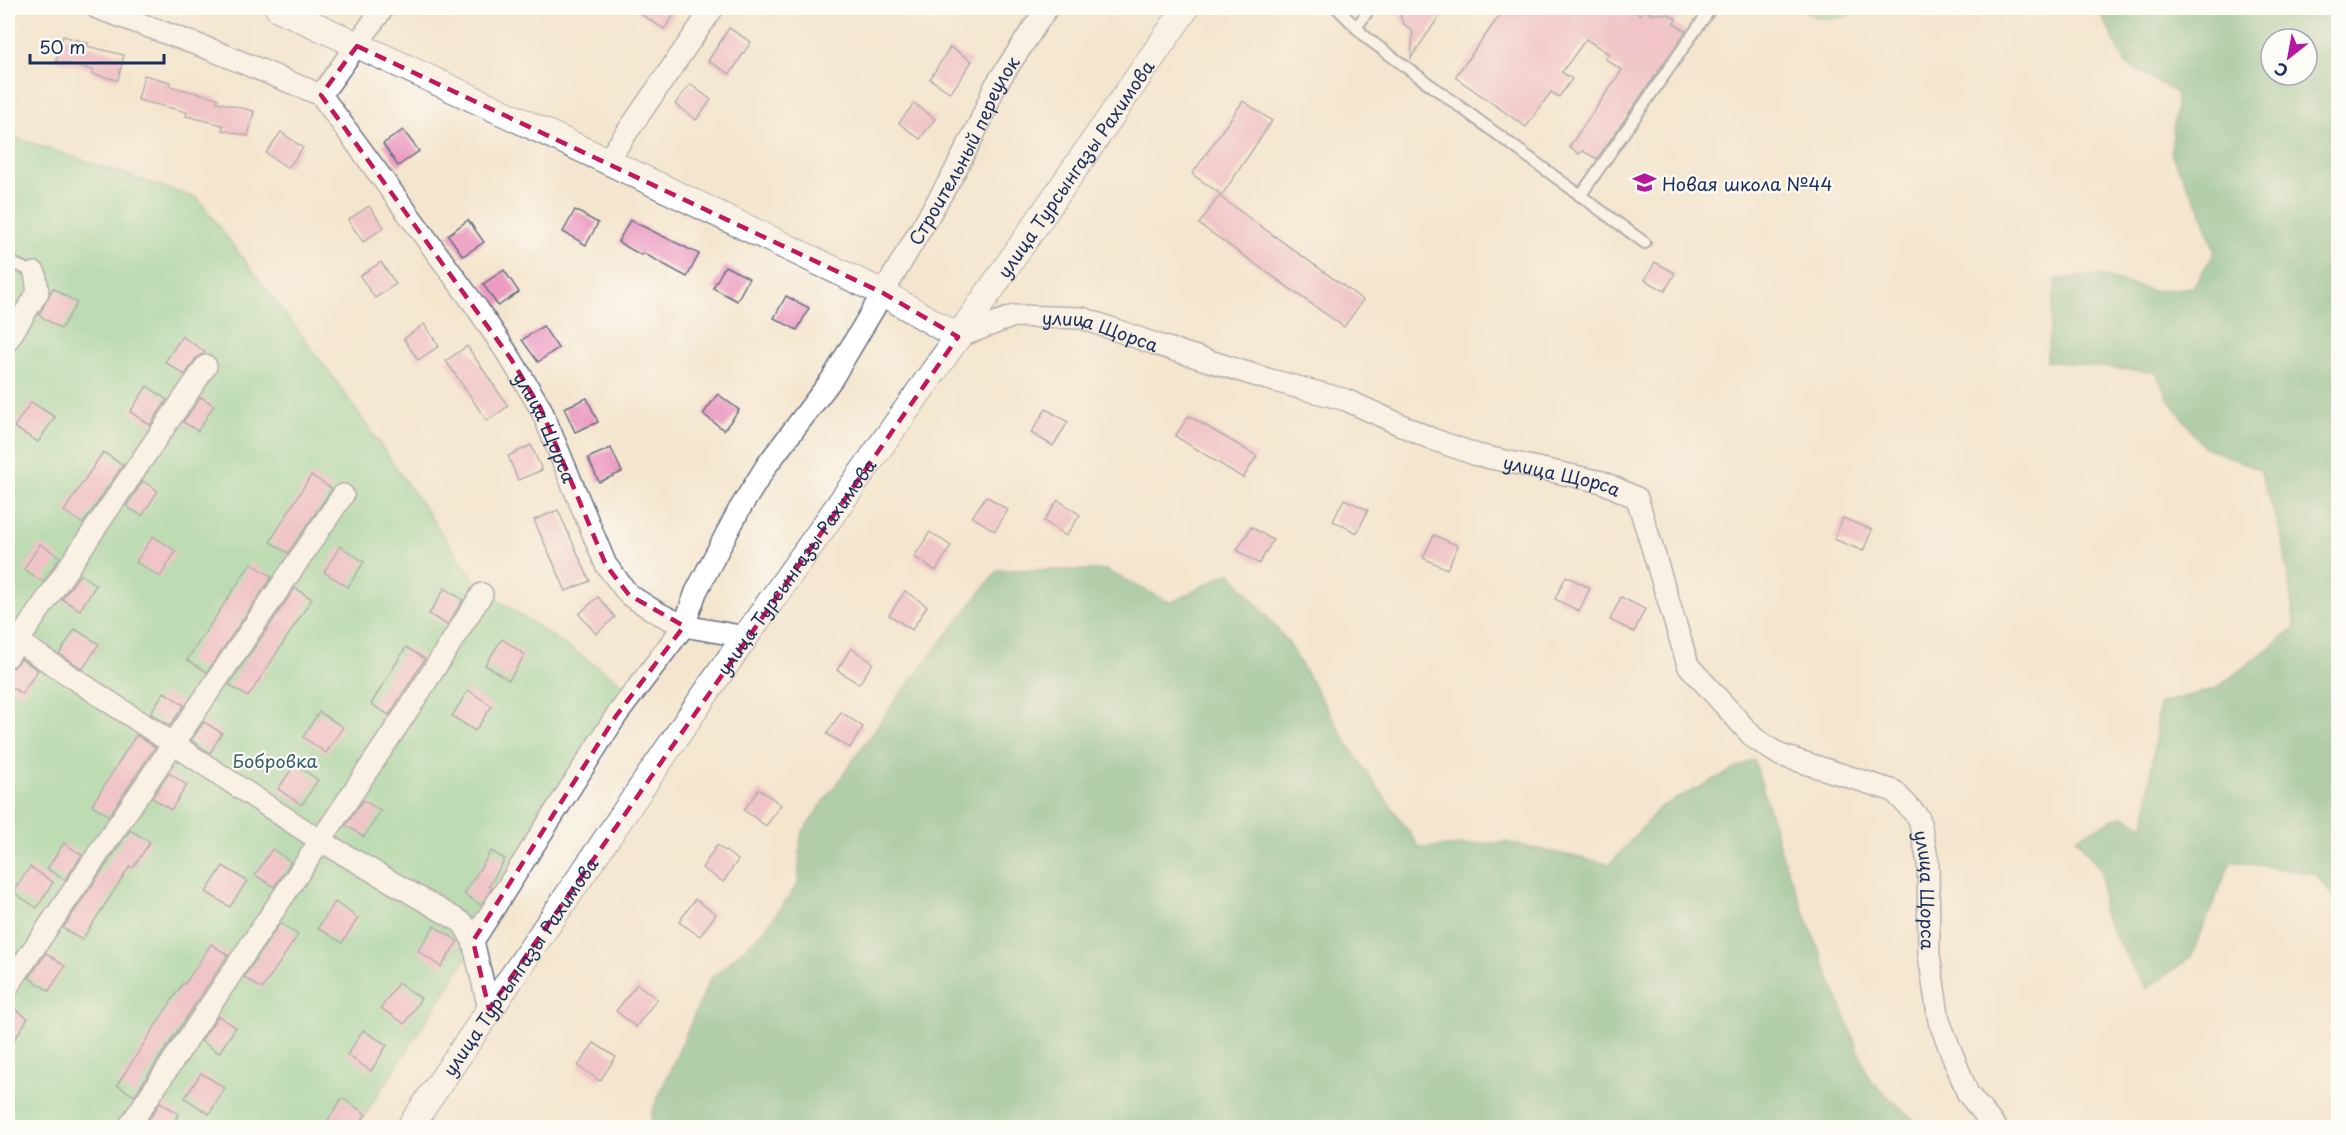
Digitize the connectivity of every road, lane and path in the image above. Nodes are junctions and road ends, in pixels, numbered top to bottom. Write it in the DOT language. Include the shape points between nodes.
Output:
graph roads {
  1 [pos="97,8"];
  2 [pos="278,8"];
  3 [pos="383,8"];
  4 [pos="713,8"];
  5 [pos="1047,8"];
  6 [pos="1186,8"];
  7 [pos="1337,8"];
  8 [pos="1371,8"];
  9 [pos="1704,8"];
  10 [pos="1356,28"];
  11 [pos="357,45"];
  12 [pos="321,95"];
  13 [pos="607,161"];
  14 [pos="1580,196"];
  15 [pos="1645,243"];
  16 [pos="8,261"];
  17 [pos="35,273"];
  18 [pos="882,293"];
  19 [pos="958,337"];
  20 [pos="8,340"];
  21 [pos="206,366"];
  22 [pos="343,495"];
  23 [pos="482,594"];
  24 [pos="684,626"];
  25 [pos="746,637"];
  26 [pos="11,644"];
  27 [pos="172,744"];
  28 [pos="319,840"];
  29 [pos="473,941"];
  30 [pos="8,986"];
  31 [pos="489,1009"];
  32 [pos="128,1128"];
  33 [pos="409,1128"];
  34 [pos="1996,1128"];
  1 -- 12 [label="street"];
  2 -- 11 [label="street"];
  3 -- 11 [label="street"];
  4 -- 13 [label="street"];
  5 -- 18 [label="street, Строительный переулок" via="995,86 954,173"];
  6 -- 19 [label="street, улица Турсынгазы Рахимова"];
  7 -- 10 [label="lane"];
  8 -- 10 [label="lane"];
  9 -- 14 [label="lane" via="1709,11"];
  10 -- 14 [label="lane"];
  11 -- 12 [label="street"];
  11 -- 13 [label="street"];
  12 -- 24 [label="street, улица Щорса" via="512,359 541,409 606,565 629,595"];
  13 -- 18 [label="street"];
  14 -- 15 [label="lane"];
  16 -- 17 [label="lane"];
  17 -- 20 [label="street" via="38,292"];
  18 -- 19 [label="street"];
  18 -- 24 [label="street" via="832,378 767,465 739,510 696,592"];
  19 -- 25 [label="street, улица Турсынгазы Рахимова"];
  19 -- 34 [label="street, улица Щорса" via="1014,316 1082,318 1267,379 1346,400 1477,455 1602,482 1637,498 1688,665 1755,738 1779,755 1894,791 1919,818 1928,862 1929,955 1938,1021 1968,1094"];
  21 -- 26 [label="street"];
  22 -- 27 [label="street"];
  23 -- 28 [label="street"];
  24 -- 25 [label="street, улица Щорса"];
  24 -- 29 [label="street" via="616,716"];
  25 -- 31 [label="street, улица Турсынгазы Рахимова"];
  26 -- 27 [label="street"];
  27 -- 28 [label="street"];
  27 -- 30 [label="street"];
  28 -- 29 [label="street" via="463,923"];
  28 -- 32 [label="street"];
  29 -- 31 [label="street"];
  31 -- 33 [label="street, улица Турсынгазы Рахимова"];
}
